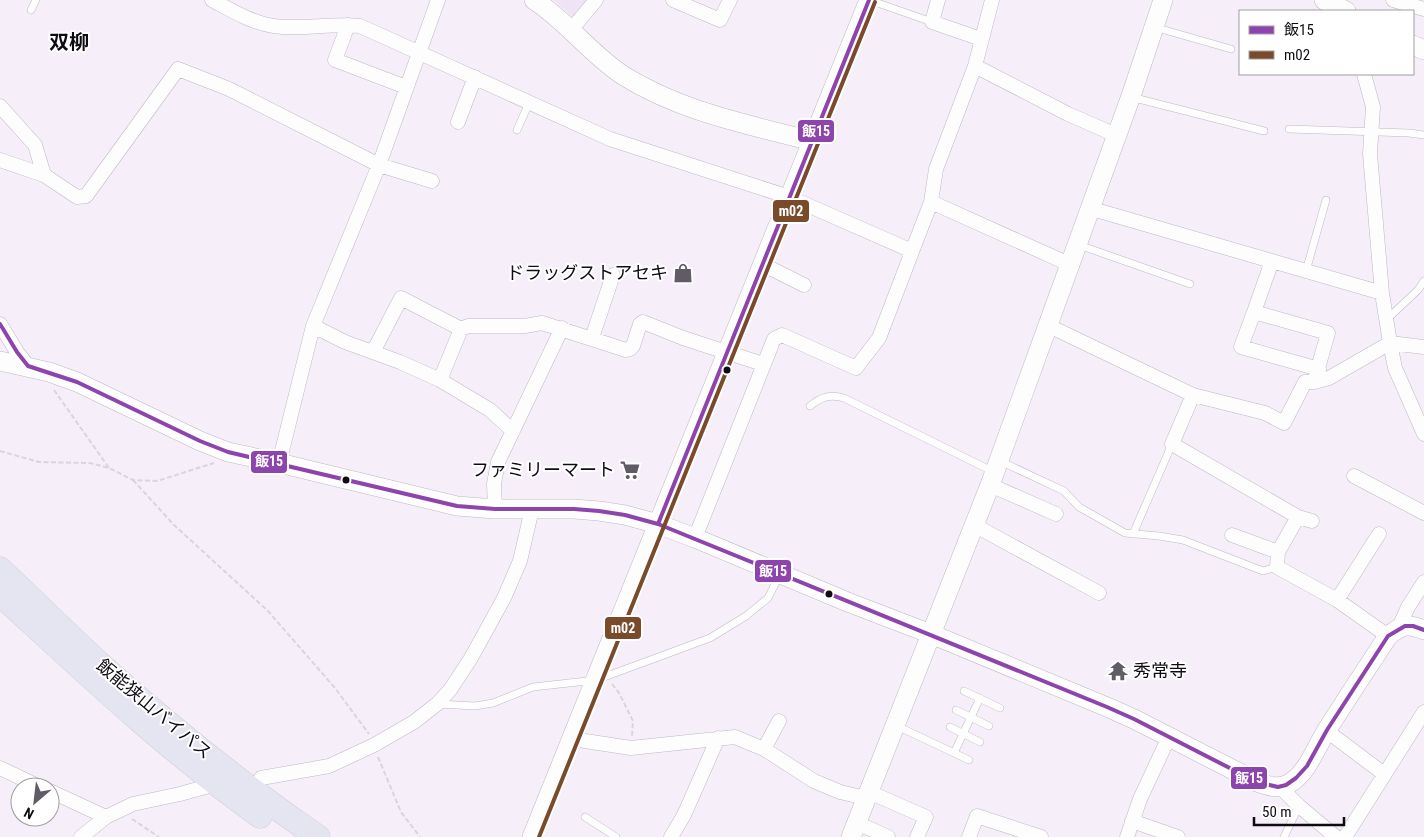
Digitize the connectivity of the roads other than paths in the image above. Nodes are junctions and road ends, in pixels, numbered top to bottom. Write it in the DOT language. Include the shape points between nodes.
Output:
graph roads {
  1 [pos="36,0"];
  2 [pos="212,0"];
  3 [pos="438,0"];
  4 [pos="534,0"];
  5 [pos="596,0"];
  6 [pos="673,0"];
  7 [pos="730,0"];
  8 [pos="868,0"];
  9 [pos="938,0"];
  10 [pos="992,0"];
  11 [pos="1163,0"];
  12 [pos="1324,0"];
  13 [pos="1393,0"];
  14 [pos="1344,7"];
  15 [pos="1424,9"];
  16 [pos="30,10"];
  17 [pos="932,22"];
  18 [pos="348,25"];
  19 [pos="1154,27"];
  20 [pos="570,30"];
  21 [pos="981,39"];
  22 [pos="1231,49"];
  23 [pos="418,53"];
  24 [pos="975,66"];
  25 [pos="1364,75"];
  26 [pos="475,78"];
  27 [pos="406,87"];
  28 [pos="1131,96"];
  29 [pos="529,103"];
  30 [pos="0,106"];
  31 [pos="458,122"];
  32 [pos="1290,129"];
  33 [pos="517,130"];
  34 [pos="1264,131"];
  35 [pos="1371,131"];
  36 [pos="1116,135"];
  37 [pos="1424,135"];
  38 [pos="811,141"];
  39 [pos="0,160"];
  40 [pos="378,165"];
  41 [pos="44,175"];
  42 [pos="432,181"];
  43 [pos="788,197"];
  44 [pos="1326,200"];
  45 [pos="931,202"];
  46 [pos="1089,208"];
  47 [pos="1076,244"];
  48 [pos="912,251"];
  49 [pos="1272,261"];
  50 [pos="762,264"];
  51 [pos="1069,264"];
  52 [pos="1306,271"];
  53 [pos="613,274"];
  54 [pos="1424,281"];
  55 [pos="1190,284"];
  56 [pos="804,285"];
  57 [pos="1382,293"];
  58 [pos="1254,312"];
  59 [pos="1386,320"];
  60 [pos="0,324"];
  61 [pos="1047,325"];
  62 [pos="313,326"];
  63 [pos="562,328"];
  64 [pos="461,329"];
  65 [pos="592,338"];
  66 [pos="1390,343"];
  67 [pos="1424,347"];
  68 [pos="373,352"];
  69 [pos="726,352"];
  70 [pos="0,361"];
  71 [pos="763,364"];
  72 [pos="28,366"];
  73 [pos="1316,376"];
  74 [pos="440,380"];
  75 [pos="1193,395"];
  76 [pos="810,406"];
  77 [pos="512,431"];
  78 [pos="1424,434"];
  79 [pos="1172,444"];
  80 [pos="279,463"];
  81 [pos="994,473"];
  82 [pos="1354,476"];
  83 [pos="532,509"];
  84 [pos="495,510"];
  85 [pos="1424,513"];
  86 [pos="1056,514"];
  87 [pos="1298,518"];
  88 [pos="1312,521"];
  89 [pos="658,524"];
  90 [pos="974,525"];
  91 [pos="1133,534"];
  92 [pos="1379,534"];
  93 [pos="1232,535"];
  94 [pos="695,538"];
  95 [pos="1278,552"];
  96 [pos="1277,567"];
  97 [pos="0,569"];
  98 [pos="780,573"];
  99 [pos="1424,582"];
  100 [pos="1099,593"];
  101 [pos="0,594"];
  102 [pos="1337,600"];
  103 [pos="1424,630"];
  104 [pos="1394,631"];
  105 [pos="931,634"];
  106 [pos="601,678"];
  107 [pos="964,691"];
  108 [pos="980,698"];
  109 [pos="437,704"];
  110 [pos="1000,708"];
  111 [pos="956,710"];
  112 [pos="1424,712"];
  113 [pos="971,717"];
  114 [pos="778,721"];
  115 [pos="894,725"];
  116 [pos="989,726"];
  117 [pos="950,727"];
  118 [pos="1326,731"];
  119 [pos="963,734"];
  120 [pos="1169,736"];
  121 [pos="572,738"];
  122 [pos="718,738"];
  123 [pos="980,742"];
  124 [pos="764,750"];
  125 [pos="954,753"];
  126 [pos="969,760"];
  127 [pos="0,768"];
  128 [pos="1384,774"];
  129 [pos="19,777"];
  130 [pos="261,778"];
  131 [pos="216,784"];
  132 [pos="1280,787"];
  133 [pos="868,795"];
  134 [pos="60,796"];
  135 [pos="1299,806"];
  136 [pos="106,817"];
  137 [pos="585,817"];
  138 [pos="1132,820"];
  139 [pos="854,830"];
  140 [pos="612,836"];
  141 [pos="81,837"];
  142 [pos="290,837"];
  143 [pos="318,837"];
  144 [pos="532,837"];
  145 [pos="672,837"];
  146 [pos="888,837"];
  147 [pos="917,837"];
  148 [pos="969,837"];
  149 [pos="1041,837"];
  150 [pos="1127,837"];
  151 [pos="1178,837"];
  152 [pos="1284,837"];
  153 [pos="1336,837"];
  154 [pos="1345,837"];
  1 -- 16 [label="lane"];
  2 -- 18 [label="street" via="252,20 273,26"];
  3 -- 23 [label="street"];
  4 -- 20 [label="street" via="550,10"];
  5 -- 20 [label="street"];
  6 -- 7 [label="street" via="720,20"];
  8 -- 17 [label="lane"];
  8 -- 38 [label="street"];
  9 -- 17 [label="street"];
  10 -- 21 [label="street"];
  11 -- 19 [label="street"];
  12 -- 14 [label="street"];
  13 -- 15 [label="street"];
  17 -- 21 [label="street"];
  18 -- 23 [label="street" via="360,26"];
  18 -- 27 [label="street" via="334,60"];
  19 -- 22 [label="lane"];
  19 -- 28 [label="street"];
  20 -- 38 [label="street" via="609,65 660,96 708,114"];
  21 -- 24 [label="street"];
  23 -- 26 [label="street"];
  23 -- 27 [label="street"];
  24 -- 36 [label="street"];
  24 -- 45 [label="street" via="936,169"];
  25 -- 35 [label="street" via="1373,107"];
  26 -- 29 [label="street"];
  26 -- 31 [label="street"];
  27 -- 40 [label="street"];
  28 -- 34 [label="lane"];
  28 -- 36 [label="street"];
  29 -- 33 [label="lane"];
  29 -- 43 [label="street" via="610,139"];
  30 -- 41 [label="street" via="35,146"];
  32 -- 35 [label="lane"];
  35 -- 37 [label="lane"];
  35 -- 57 [label="street" via="1370,154"];
  36 -- 46 [label="street"];
  38 -- 43 [label="street"];
  39 -- 41 [label="street"];
  40 -- 41 [label="street" via="230,89 178,69 86,196 77,197"];
  40 -- 42 [label="street"];
  40 -- 62 [label="street"];
  43 -- 48 [label="street"];
  43 -- 50 [label="street"];
  44 -- 52 [label="lane"];
  45 -- 48 [label="street"];
  45 -- 51 [label="street"];
  46 -- 47 [label="street"];
  46 -- 49 [label="street"];
  47 -- 51 [label="street"];
  47 -- 55 [label="lane"];
  48 -- 71 [label="street" via="879,338 856,368 782,335 774,339"];
  49 -- 52 [label="street"];
  49 -- 58 [label="street"];
  50 -- 56 [label="street"];
  50 -- 69 [label="street"];
  51 -- 61 [label="street"];
  52 -- 57 [label="street"];
  53 -- 65 [label="street"];
  54 -- 59 [label="lane"];
  57 -- 59 [label="street"];
  58 -- 73 [label="street" via="1241,347"];
  58 -- 73 [label="street" via="1328,333"];
  59 -- 66 [label="street"];
  60 -- 72 [label="street"];
  61 -- 75 [label="street"];
  61 -- 81 [label="street"];
  62 -- 68 [label="street"];
  62 -- 80 [label="street"];
  63 -- 64 [label="street" via="542,323"];
  63 -- 65 [label="street"];
  63 -- 77 [label="street"];
  64 -- 68 [label="street" via="401,298"];
  64 -- 74 [label="street"];
  65 -- 69 [label="street" via="630,349 643,322"];
  66 -- 67 [label="street"];
  66 -- 73 [label="street" via="1329,378"];
  66 -- 78 [label="street" via="1395,368"];
  68 -- 74 [label="street"];
  69 -- 71 [label="street"];
  69 -- 89 [label="street"];
  70 -- 72 [label="street"];
  71 -- 94 [label="street"];
  72 -- 80 [label="street" via="110,396 228,452"];
  73 -- 75 [label="street" via="1305,382 1284,423 1265,413"];
  74 -- 77 [label="street" via="490,410"];
  75 -- 79 [label="street"];
  76 -- 81 [label="lane" via="819,398 833,395 844,398"];
  77 -- 84 [label="street" via="498,462 494,484"];
  79 -- 87 [label="street"];
  79 -- 91 [label="lane"];
  80 -- 84 [label="street" via="458,506"];
  81 -- 86 [label="street"];
  81 -- 90 [label="street"];
  81 -- 91 [label="lane" via="1064,491 1079,507 1125,533"];
  82 -- 85 [label="street"];
  83 -- 84 [label="street"];
  83 -- 89 [label="street" via="599,511"];
  83 -- 109 [label="street" via="520,561 504,598 471,658"];
  87 -- 88 [label="street"];
  87 -- 95 [label="street"];
  89 -- 94 [label="street"];
  89 -- 106 [label="street"];
  90 -- 100 [label="street"];
  90 -- 105 [label="street"];
  91 -- 96 [label="lane" via="1183,540 1263,571"];
  92 -- 102 [label="street"];
  93 -- 95 [label="street"];
  94 -- 98 [label="street"];
  95 -- 96 [label="street"];
  96 -- 102 [label="street"];
  97 -- 143 [label="highway, 飯能狭山バイパス" via="160,716 241,782"];
  98 -- 105 [label="street"];
  98 -- 106 [label="lane" via="768,598 710,638"];
  99 -- 104 [label="street"];
  101 -- 131 [label="highway, 飯能狭山バイパス" via="116,701"];
  102 -- 104 [label="street"];
  103 -- 104 [label="street" via="1408,625"];
  104 -- 118 [label="street"];
  105 -- 115 [label="street"];
  105 -- 120 [label="street"];
  106 -- 109 [label="lane" via="533,687 493,703 475,706"];
  106 -- 121 [label="street"];
  107 -- 108 [label="lane"];
  108 -- 110 [label="lane"];
  108 -- 113 [label="lane"];
  109 -- 130 [label="street" via="414,722 374,745 329,766"];
  111 -- 113 [label="lane"];
  112 -- 128 [label="street"];
  113 -- 116 [label="lane"];
  113 -- 119 [label="lane"];
  114 -- 124 [label="street"];
  115 -- 125 [label="lane"];
  115 -- 133 [label="street"];
  117 -- 119 [label="lane"];
  118 -- 128 [label="street"];
  118 -- 132 [label="street" via="1301,774 1290,784"];
  119 -- 123 [label="lane"];
  119 -- 125 [label="lane"];
  120 -- 132 [label="street" via="1257,782"];
  120 -- 138 [label="street"];
  121 -- 122 [label="street" via="631,748"];
  121 -- 144 [label="street"];
  122 -- 124 [label="street" via="735,736"];
  122 -- 145 [label="street"];
  124 -- 133 [label="street" via="840,792"];
  125 -- 126 [label="lane"];
  127 -- 129 [label="street"];
  128 -- 154 [label="street"];
  131 -- 136 [label="street" via="133,804"];
  131 -- 142 [label="highway, 飯能狭山バイパス"];
  132 -- 135 [label="street"];
  133 -- 139 [label="street"];
  133 -- 147 [label="street" via="926,817"];
  134 -- 136 [label="street"];
  135 -- 152 [label="lane"];
  135 -- 153 [label="street"];
  136 -- 141 [label="street"];
  137 -- 140 [label="lane"];
  138 -- 150 [label="street"];
  138 -- 151 [label="street"];
  139 -- 146 [label="street"];
  148 -- 149 [label="street" via="977,816"];
}
